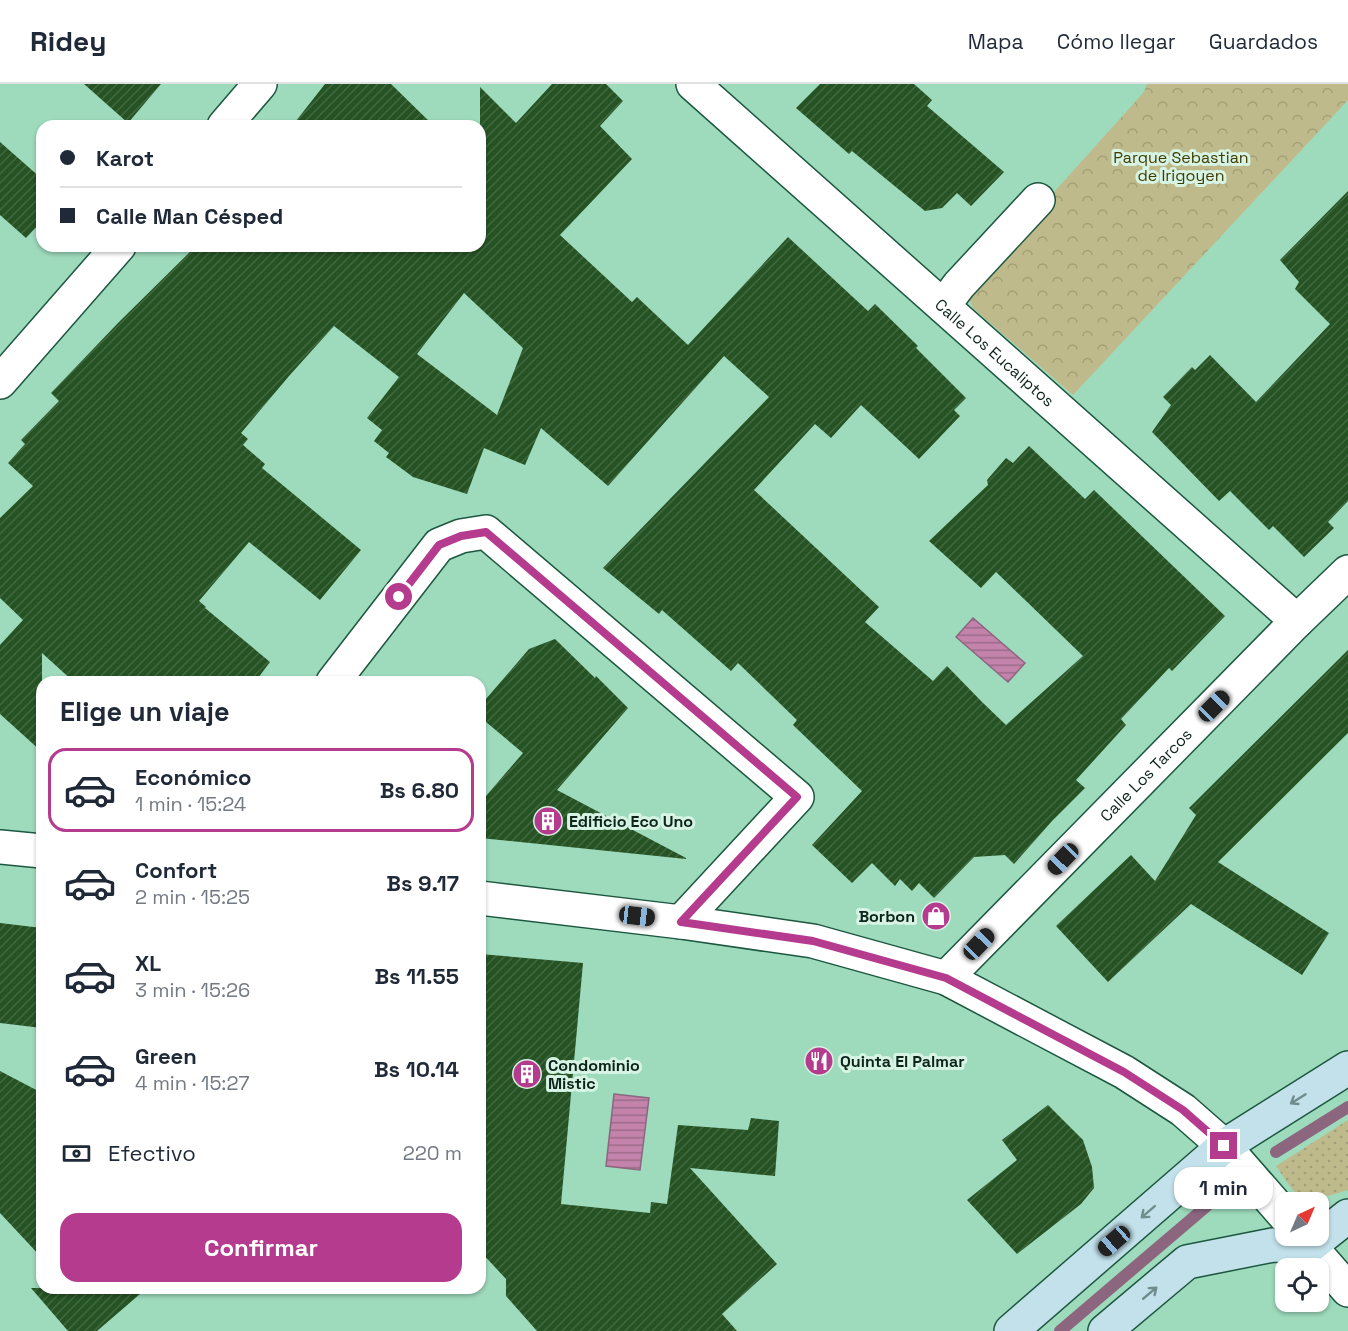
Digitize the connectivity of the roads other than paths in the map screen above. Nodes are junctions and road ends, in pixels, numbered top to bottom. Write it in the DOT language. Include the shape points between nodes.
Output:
graph roads {
  1 [pos="260,84"];
  2 [pos="693,84"];
  3 [pos="229,120"];
  4 [pos="1038,200"];
  5 [pos="114,252"];
  6 [pos="943,306"];
  7 [pos="0,382"];
  8 [pos="1348,572"];
  9 [pos="1297,621"];
  10 [pos="338,676"];
  11 [pos="0,847"];
  12 [pos="36,850"];
  13 [pos="486,899"];
  14 [pos="681,922"];
  15 [pos="946,978"];
  16 [pos="1348,1068"];
  17 [pos="1224,1146"];
  18 [pos="1275,1204"];
  19 [pos="1348,1216"];
  20 [pos="1329,1227"];
  21 [pos="1275,1245"];
  22 [pos="1310,1246"];
  23 [pos="1348,1290"];
  24 [pos="1011,1331"];
  25 [pos="1105,1331"];
  1 -- 3 [label="street"];
  2 -- 6 [label="street, Calle Los Eucaliptos"];
  4 -- 6 [label="street"];
  5 -- 7 [label="street"];
  6 -- 9 [label="street, Calle Los Eucaliptos"];
  8 -- 9 [label="street, Calle Los Tarcos"];
  9 -- 15 [label="street, Calle Los Tarcos"];
  10 -- 14 [label="street" via="439,545 486,532 797,797"];
  11 -- 12 [label="street"];
  13 -- 14 [label="street"];
  14 -- 15 [label="street" via="813,941"];
  15 -- 17 [label="street" via="1124,1072 1183,1110"];
  16 -- 17 [label="main road, one-way"];
  17 -- 18 [label="street"];
  17 -- 24 [label="main road, one-way"];
  19 -- 20 [label="main road"];
  25 -- 21 [label="main road, one-way" via="1187,1262"];
  22 -- 23 [label="street"];
}
